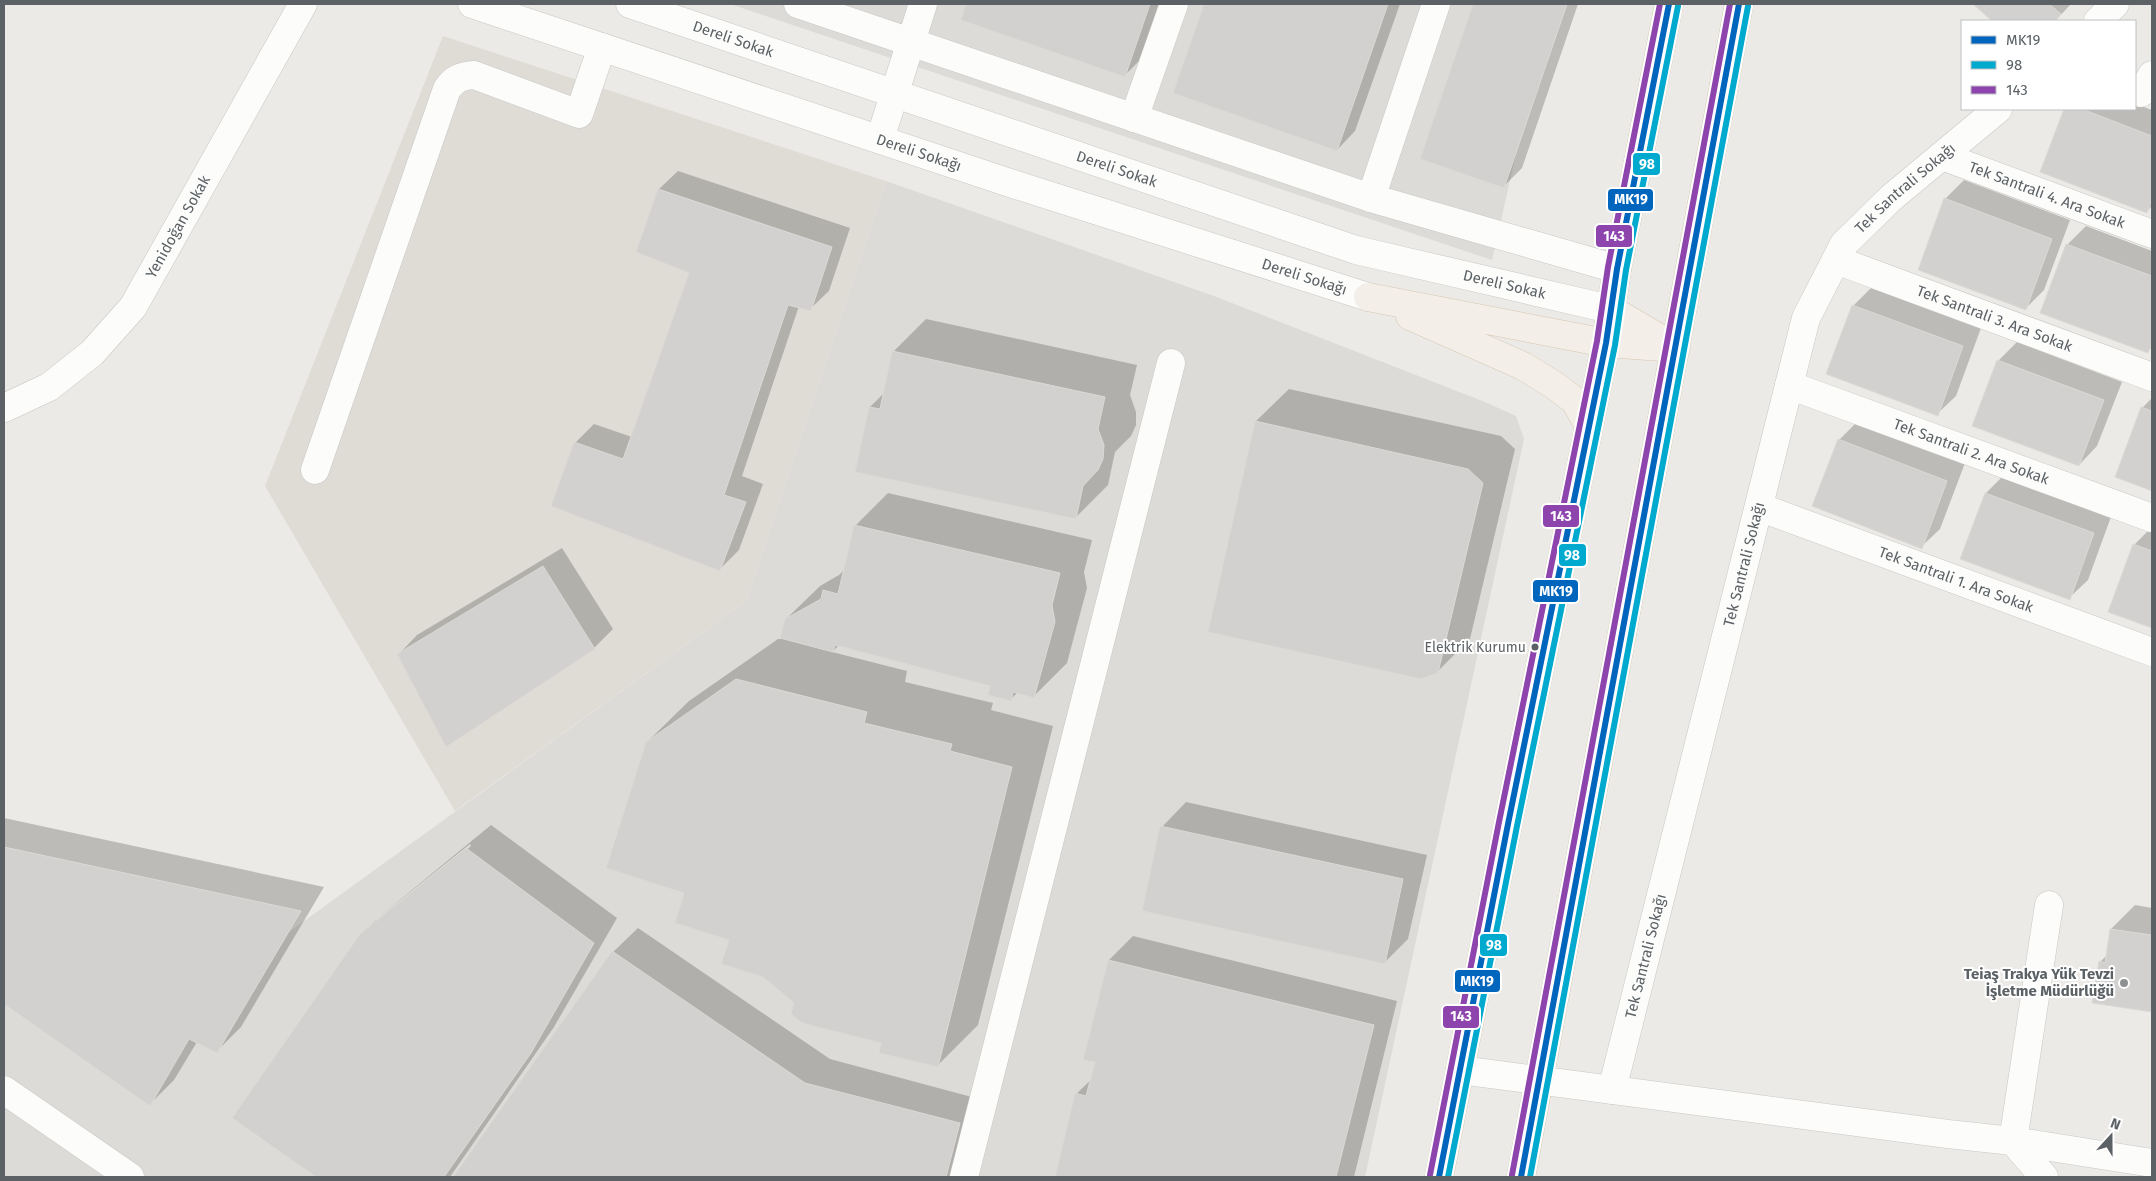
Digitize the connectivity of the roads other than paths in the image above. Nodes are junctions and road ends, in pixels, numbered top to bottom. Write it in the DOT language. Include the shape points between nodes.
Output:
graph roads {
  1 [pos="303,4"];
  2 [pos="472,4"];
  3 [pos="630,4"];
  4 [pos="798,4"];
  5 [pos="923,4"];
  6 [pos="1174,4"];
  7 [pos="1436,4"];
  8 [pos="1669,4"];
  9 [pos="1739,4"];
  10 [pos="2115,4"];
  11 [pos="2099,20"];
  12 [pos="910,42"];
  13 [pos="602,47"];
  14 [pos="894,94"];
  15 [pos="1997,110"];
  16 [pos="1134,118"];
  17 [pos="880,139"];
  18 [pos="1942,156"];
  19 [pos="1371,198"];
  20 [pos="2152,234"];
  21 [pos="1836,260"];
  22 [pos="1617,269"];
  23 [pos="1368,297"];
  24 [pos="1610,310"];
  25 [pos="1606,343"];
  26 [pos="1676,348"];
  27 [pos="1170,363"];
  28 [pos="2152,377"];
  29 [pos="1789,385"];
  30 [pos="4,408"];
  31 [pos="1588,424"];
  32 [pos="315,470"];
  33 [pos="1759,507"];
  34 [pos="2152,518"];
  35 [pos="2152,652"];
  36 [pos="2049,905"];
  37 [pos="1460,1070"];
  38 [pos="1539,1081"];
  39 [pos="4,1090"];
  40 [pos="1612,1090"];
  41 [pos="2013,1141"];
  42 [pos="2152,1163"];
  43 [pos="130,1177"];
  44 [pos="964,1177"];
  45 [pos="1439,1177"];
  46 [pos="1520,1177"];
  47 [pos="2044,1177"];
  1 -- 30 [label="street, Yenidoğan Sokak" via="133,308 92,353 48,387"];
  2 -- 13 [label="street, Dereli Sokağı"];
  3 -- 14 [label="street, Dereli Sokak"];
  4 -- 12 [label="street"];
  5 -- 12 [label="street"];
  6 -- 16 [label="street"];
  7 -- 19 [label="street"];
  8 -- 22 [label="main road"];
  9 -- 26 [label="main road"];
  10 -- 11 [label="street"];
  12 -- 14 [label="street"];
  12 -- 16 [label="street"];
  13 -- 17 [label="street, Dereli Sokağı"];
  13 -- 32 [label="street" via="580,114 474,75 457,78 447,89"];
  14 -- 17 [label="street"];
  14 -- 24 [label="street, Dereli Sokak" via="1356,250"];
  15 -- 18 [label="street, Tek Santrali Sokağı"];
  16 -- 19 [label="street"];
  17 -- 23 [label="street, Dereli Sokağı"];
  18 -- 20 [label="street, Tek Santrali 4. Ara Sokak"];
  18 -- 21 [label="street, Tek Santrali Sokağı" via="1891,198 1851,237"];
  19 -- 22 [label="street"];
  21 -- 28 [label="street, Tek Santrali 3. Ara Sokak"];
  21 -- 29 [label="street, Tek Santrali Sokağı" via="1806,318"];
  22 -- 24 [label="main road"];
  23 -- 25 [label="main road"];
  23 -- 31 [label="main road" via="1530,371 1575,401"];
  24 -- 25 [label="main road"];
  24 -- 26 [label="main road"];
  25 -- 26 [label="main road"];
  25 -- 31 [label="main road"];
  26 -- 38 [label="main road"];
  27 -- 44 [label="street"];
  29 -- 33 [label="street, Tek Santrali Sokağı"];
  29 -- 34 [label="street, Tek Santrali 2. Ara Sokak"];
  31 -- 37 [label="main road"];
  33 -- 35 [label="street, Tek Santrali 1. Ara Sokak"];
  33 -- 40 [label="street, Tek Santrali Sokağı"];
  36 -- 41 [label="street"];
  37 -- 38 [label="street"];
  37 -- 45 [label="main road"];
  38 -- 40 [label="street"];
  38 -- 46 [label="main road"];
  39 -- 43 [label="street"];
  40 -- 41 [label="street"];
  41 -- 42 [label="street"];
  41 -- 47 [label="street"];
}
